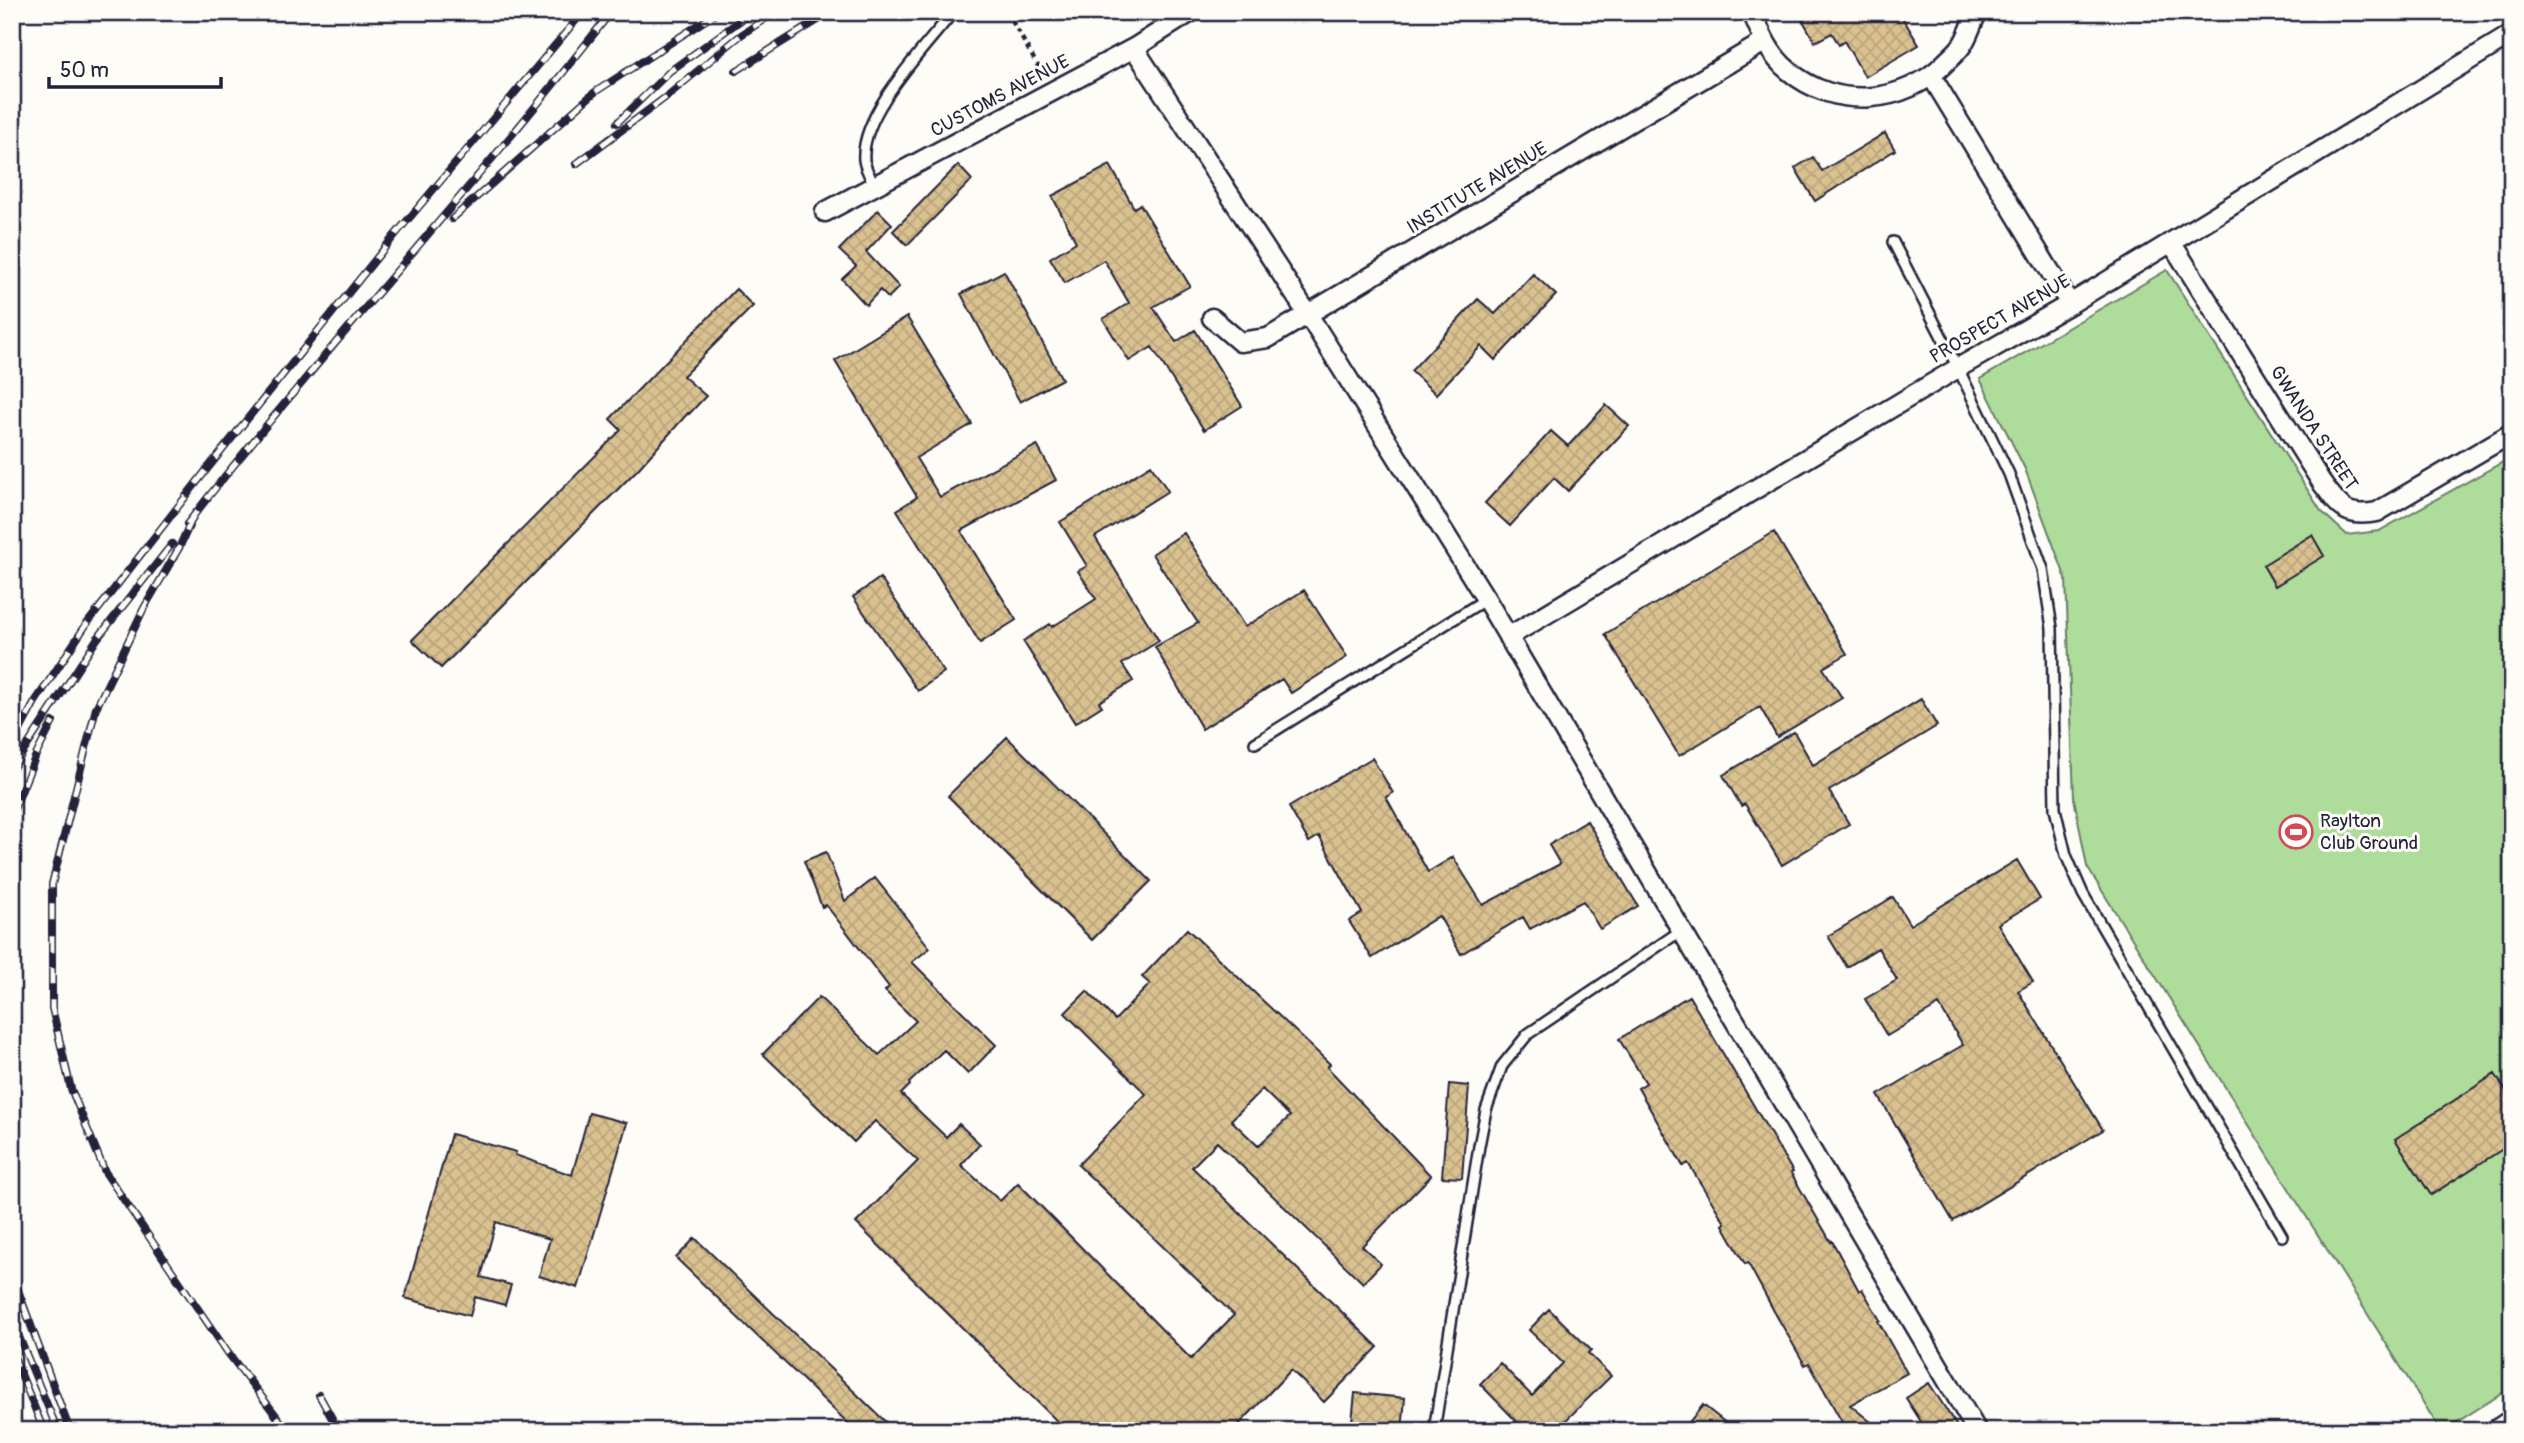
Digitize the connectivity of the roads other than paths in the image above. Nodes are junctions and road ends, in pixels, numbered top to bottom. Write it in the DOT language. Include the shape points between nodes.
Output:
graph roads {
  1 [pos="953,12"];
  2 [pos="1191,12"];
  3 [pos="1752,12"];
  4 [pos="1976,12"];
  5 [pos="2512,34"];
  6 [pos="1764,42"];
  7 [pos="1134,48"];
  8 [pos="1932,77"];
  9 [pos="875,186"];
  10 [pos="825,212"];
  11 [pos="1893,242"];
  12 [pos="2171,242"];
  13 [pos="2070,304"];
  14 [pos="1307,313"];
  15 [pos="1212,318"];
  16 [pos="1958,368"];
  17 [pos="2512,433"];
  18 [pos="1486,599"];
  19 [pos="1508,638"];
  20 [pos="1255,743"];
  21 [pos="1682,930"];
  22 [pos="2282,1236"];
  23 [pos="2512,1419"];
  24 [pos="1434,1431"];
  25 [pos="1977,1431"];
  26 [pos="2494,1431"];
  1 -- 9 [label="lane" via="886,97 867,135 864,165"];
  2 -- 7 [label="street, CUSTOMS AVENUE"];
  3 -- 6 [label="street"];
  4 -- 8 [label="street" via="1964,44"];
  5 -- 12 [label="street, PROSPECT AVENUE"];
  6 -- 8 [label="street" via="1789,71 1834,94 1860,99 1898,94"];
  6 -- 14 [label="street, INSTITUTE AVENUE"];
  7 -- 9 [label="street, CUSTOMS AVENUE"];
  7 -- 14 [label="street"];
  8 -- 13 [label="street"];
  9 -- 10 [label="street, CUSTOMS AVENUE"];
  11 -- 16 [label="lane"];
  12 -- 13 [label="street, PROSPECT AVENUE"];
  12 -- 17 [label="street, GWANDA STREET" via="2342,509 2358,515 2377,512"];
  13 -- 16 [label="street, PROSPECT AVENUE"];
  14 -- 15 [label="street, INSTITUTE AVENUE" via="1268,338 1240,342"];
  14 -- 18 [label="street"];
  16 -- 19 [label="street, PROSPECT AVENUE"];
  16 -- 22 [label="lane" via="2009,474 2043,569 2052,640 2055,809 2066,855 2083,894"];
  18 -- 19 [label="street"];
  18 -- 20 [label="lane"];
  19 -- 21 [label="street"];
  21 -- 24 [label="lane" via="1528,1034 1502,1066 1479,1146"];
  21 -- 25 [label="street"];
  23 -- 26 [label="street"];
}
